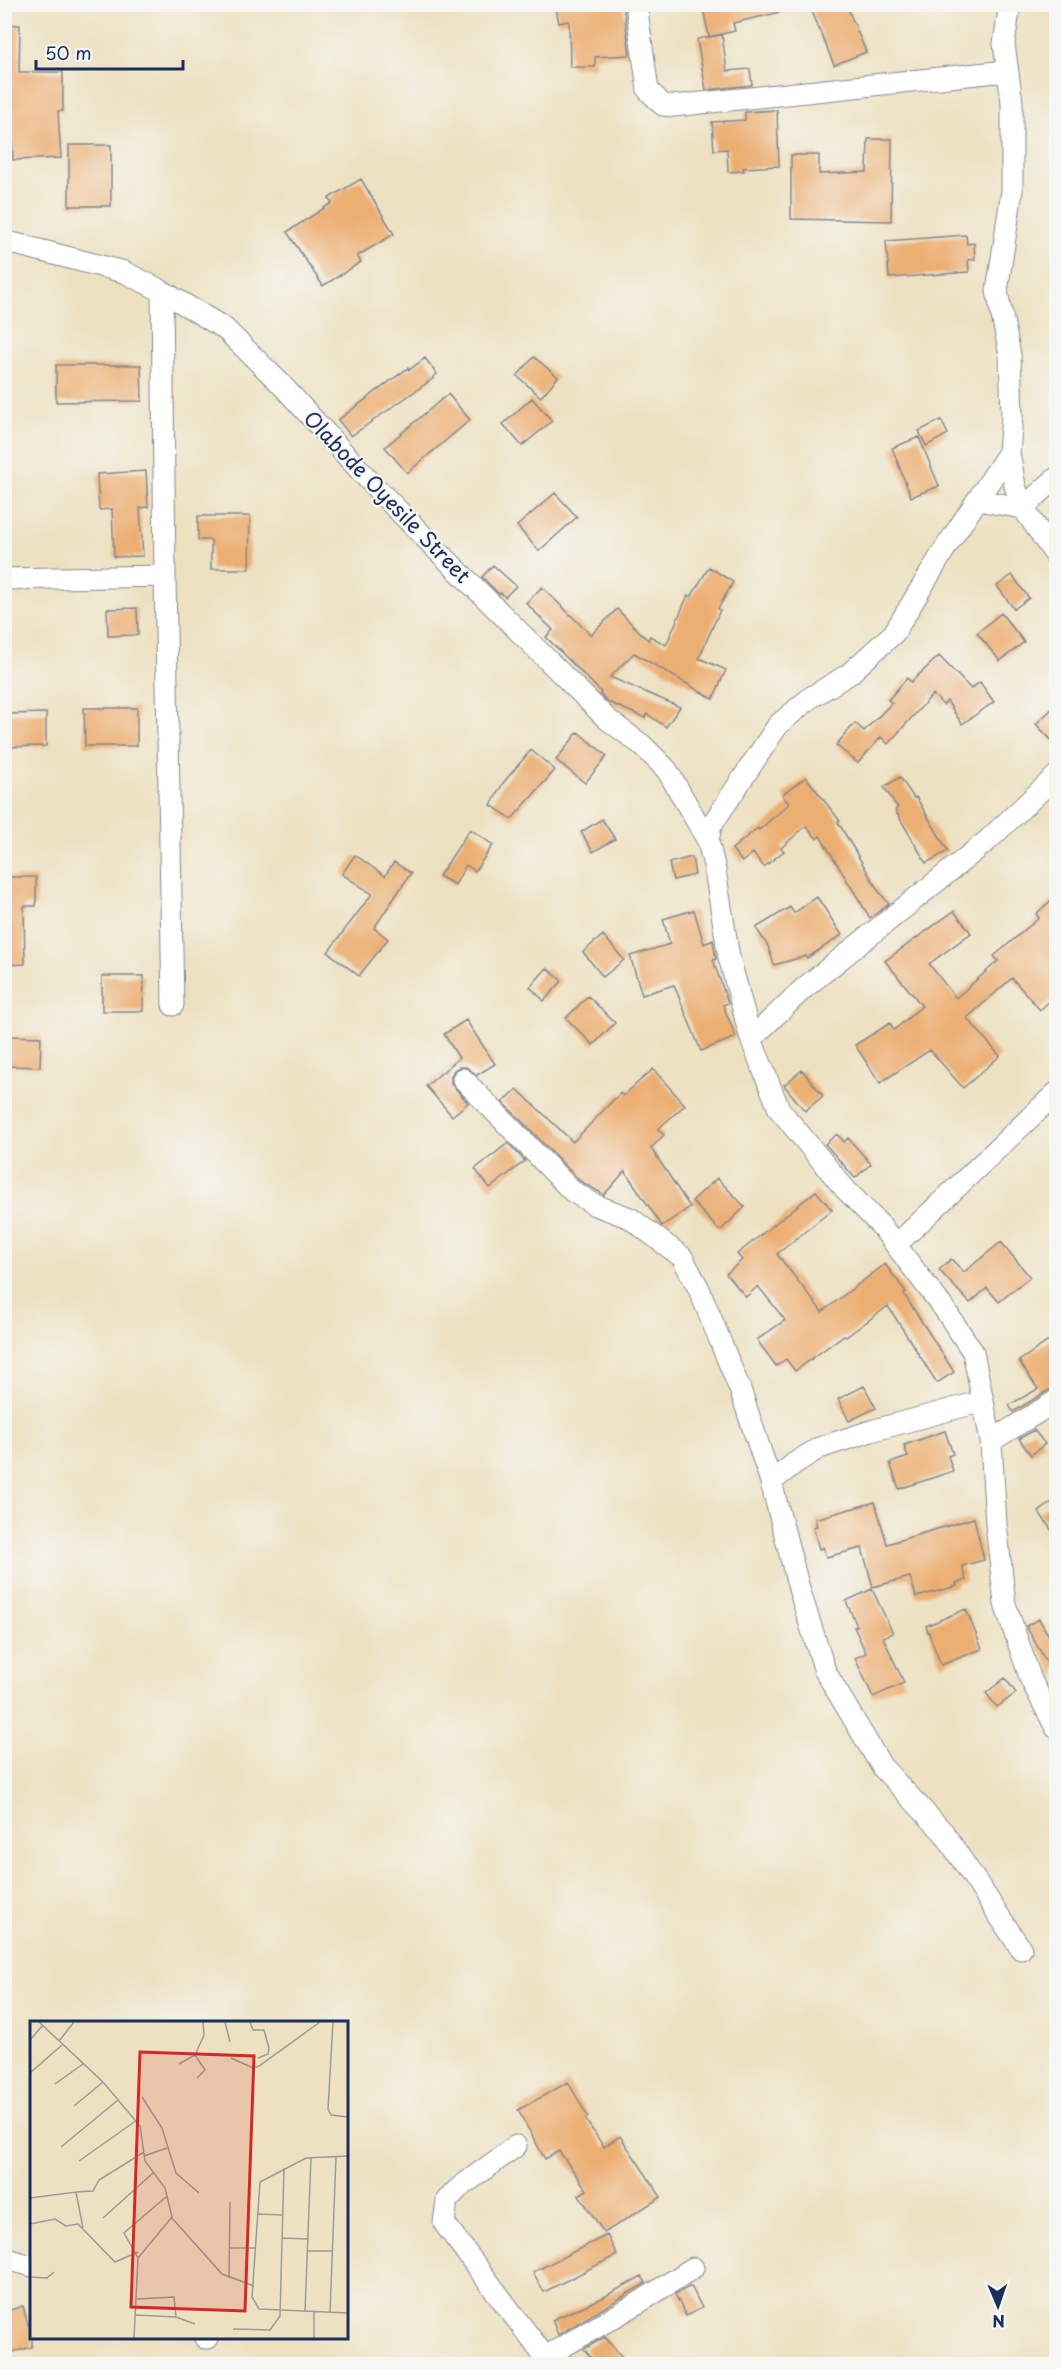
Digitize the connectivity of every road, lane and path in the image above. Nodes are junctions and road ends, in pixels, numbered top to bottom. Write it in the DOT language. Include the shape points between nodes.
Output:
graph roads {
  1 [pos="636,4"];
  2 [pos="1010,4"];
  3 [pos="1006,71"];
  4 [pos="4,241"];
  5 [pos="162,291"];
  6 [pos="1010,452"];
  7 [pos="1056,478"];
  8 [pos="976,500"];
  9 [pos="1023,508"];
  10 [pos="1056,556"];
  11 [pos="165,576"];
  12 [pos="4,579"];
  13 [pos="1056,776"];
  14 [pos="708,841"];
  15 [pos="173,1005"];
  16 [pos="751,1039"];
  17 [pos="463,1079"];
  18 [pos="1056,1093"];
  19 [pos="896,1245"];
  20 [pos="983,1401"];
  21 [pos="1056,1401"];
  22 [pos="991,1441"];
  23 [pos="771,1482"];
  24 [pos="1056,1728"];
  25 [pos="1021,1949"];
  26 [pos="516,2146"];
  27 [pos="4,2258"];
  28 [pos="30,2265"];
  29 [pos="693,2268"];
  30 [pos="544,2361"];
  1 -- 3 [label="street" via="648,90 663,105"];
  2 -- 3 [label="street" via="1004,44"];
  3 -- 6 [label="street" via="1012,102 1012,191 997,291 1010,356"];
  4 -- 5 [label="street, Olabode Oyesile Street" via="124,272"];
  5 -- 11 [label="street"];
  5 -- 14 [label="street, Olabode Oyesile Street" via="224,328 437,550 607,719 667,770"];
  6 -- 8 [label="street"];
  6 -- 9 [label="street"];
  7 -- 9 [label="street"];
  8 -- 9 [label="street"];
  8 -- 14 [label="street" via="894,633 849,674 810,698 778,725 711,826"];
  9 -- 10 [label="street"];
  11 -- 12 [label="street"];
  11 -- 15 [label="street"];
  13 -- 16 [label="street" via="987,841 803,989"];
  14 -- 16 [label="street, Olabode Oyesile Street" via="729,957"];
  16 -- 19 [label="street, Olabode Oyesile Street" via="779,1109"];
  17 -- 23 [label="street" via="572,1191 630,1218 682,1257 741,1392"];
  18 -- 19 [label="street"];
  19 -- 20 [label="street, Olabode Oyesile Street" via="973,1352"];
  20 -- 22 [label="street, Olabode Oyesile Street"];
  20 -- 23 [label="street" via="819,1448"];
  21 -- 22 [label="street"];
  22 -- 24 [label="street, Olabode Oyesile Street" via="1005,1604 1031,1680"];
  23 -- 25 [label="street" via="825,1671 882,1767 944,1833"];
  26 -- 30 [label="street" via="447,2200 444,2223"];
  27 -- 28 [label="street"];
  29 -- 30 [label="street"];
}
